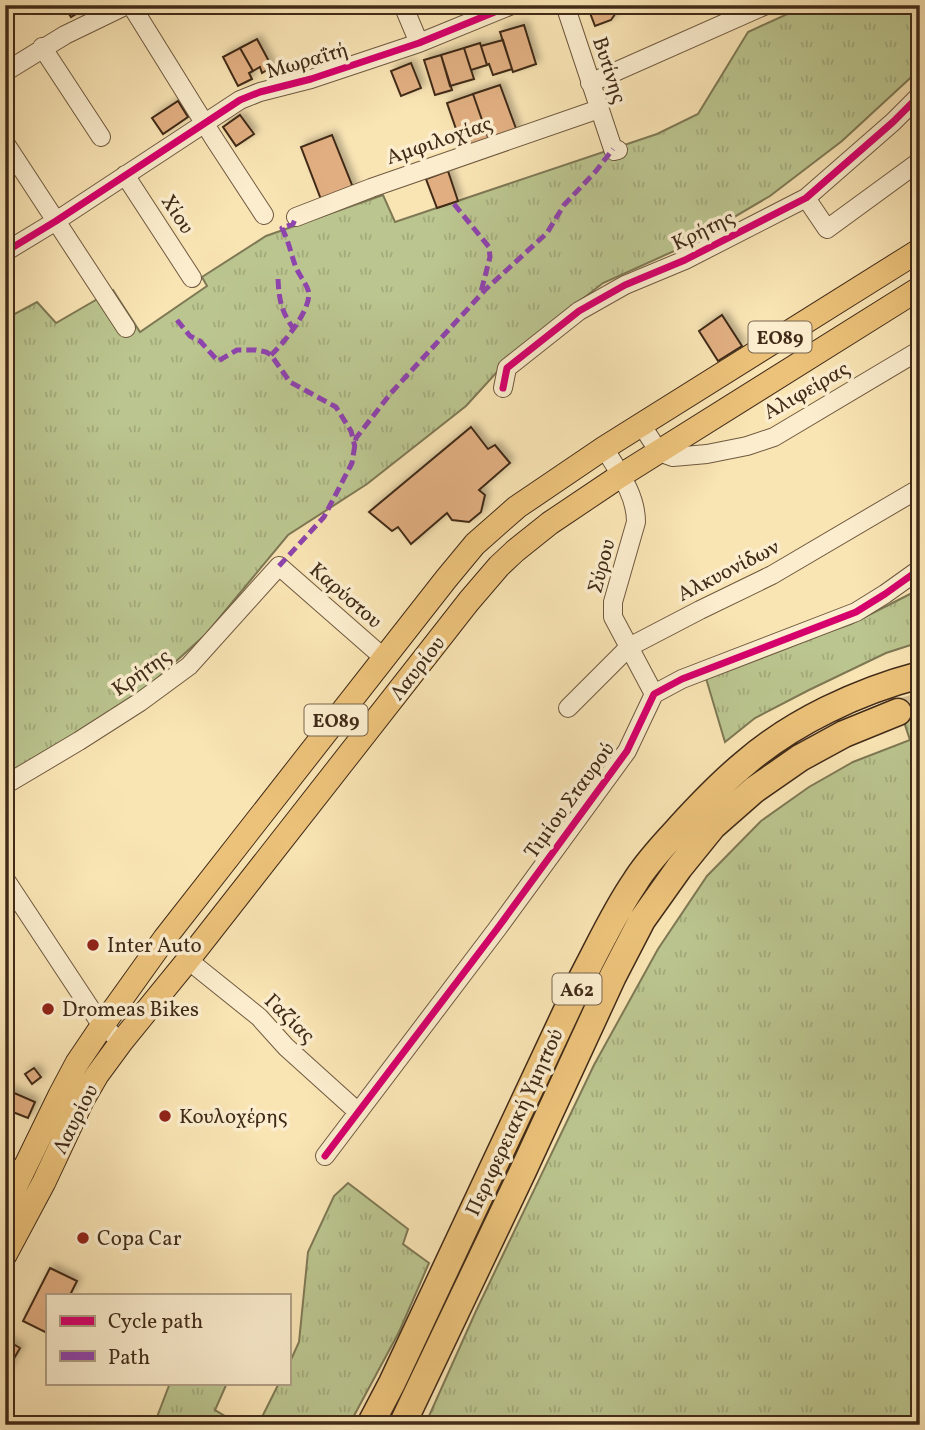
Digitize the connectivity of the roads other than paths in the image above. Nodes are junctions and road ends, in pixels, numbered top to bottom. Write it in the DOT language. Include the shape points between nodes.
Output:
graph roads {
  1 [pos="129,5"];
  2 [pos="403,5"];
  3 [pos="512,5"];
  4 [pos="565,5"];
  5 [pos="766,5"];
  6 [pos="419,43"];
  7 [pos="42,47"];
  8 [pos="5,72"];
  9 [pos="590,83"];
  10 [pos="920,95"];
  11 [pos="599,109"];
  12 [pos="204,123"];
  13 [pos="101,137"];
  14 [pos="5,143"];
  15 [pos="615,150"];
  16 [pos="920,161"];
  17 [pos="125,175"];
  18 [pos="806,198"];
  19 [pos="264,215"];
  20 [pos="296,217"];
  21 [pos="56,222"];
  22 [pos="920,250"];
  23 [pos="5,251"];
  24 [pos="192,278"];
  25 [pos="920,288"];
  26 [pos="126,328"];
  27 [pos="920,350"];
  28 [pos="503,388"];
  29 [pos="641,424"];
  30 [pos="604,448"];
  31 [pos="659,452"];
  32 [pos="620,476"];
  33 [pos="920,488"];
  34 [pos="279,566"];
  35 [pos="920,569"];
  36 [pos="629,647"];
  37 [pos="384,658"];
  38 [pos="920,675"];
  39 [pos="654,694"];
  40 [pos="568,708"];
  41 [pos="898,712"];
  42 [pos="5,785"];
  43 [pos="5,879"];
  44 [pos="188,961"];
  45 [pos="102,1026"];
  46 [pos="122,1041"];
  47 [pos="358,1112"];
  48 [pos="325,1156"];
  49 [pos="14,1170"];
  50 [pos="5,1208"];
  51 [pos="5,1255"];
  52 [pos="370,1425"];
  53 [pos="402,1425"];
  1 -- 7 [label="street"];
  1 -- 12 [label="street"];
  2 -- 6 [label="street"];
  3 -- 6 [label="street, Μωραΐτή"];
  4 -- 9 [label="street, Βυτίνης"];
  5 -- 9 [label="street"];
  6 -- 12 [label="street, Μωραΐτή" via="248,96"];
  7 -- 8 [label="street"];
  7 -- 13 [label="street"];
  9 -- 11 [label="street, Βυτίνης"];
  10 -- 18 [label="street, Κρήτης"];
  11 -- 15 [label="street, Βυτίνης"];
  11 -- 20 [label="street, Αμφιλοχίας"];
  12 -- 17 [label="street, Μωραΐτή"];
  12 -- 19 [label="street"];
  14 -- 21 [label="street"];
  16 -- 18 [label="street" via="827,229"];
  17 -- 21 [label="street, Μωραΐτή"];
  17 -- 24 [label="street, Χίου"];
  18 -- 28 [label="street, Κρήτης" via="579,311 507,368"];
  21 -- 23 [label="street, Μωραΐτή"];
  21 -- 26 [label="street"];
  22 -- 29 [label="main road, Λαυρίου / ΕΟ89"];
  25 -- 31 [label="main road, Λαυρίου / ΕΟ89"];
  27 -- 31 [label="street, Αλιφείρας" via="774,436 707,454 673,457"];
  29 -- 30 [label="main road, Λαυρίου / ΕΟ89"];
  29 -- 31 [label="street"];
  30 -- 32 [label="street, Σύρου"];
  30 -- 37 [label="main road, Λαυρίου / ΕΟ89" via="517,507 475,544"];
  31 -- 32 [label="main road, Λαυρίου / ΕΟ89"];
  32 -- 36 [label="street, Σύρου" via="635,504 636,522 613,602 613,617"];
  32 -- 44 [label="main road, Λαυρίου / ΕΟ89" via="534,534 499,566"];
  33 -- 36 [label="street, Αλκυονίδων" via="772,575"];
  34 -- 37 [label="street, Καρύστου"];
  34 -- 42 [label="street, Κρήτης" via="189,666 120,715"];
  35 -- 39 [label="street" via="856,612"];
  36 -- 39 [label="street, Σύρου"];
  36 -- 40 [label="street, Αλκυονίδων"];
  37 -- 45 [label="main road, Λαυρίου / ΕΟ89" via="165,938"];
  38 -- 52 [label="highway, Περιφερειακή Υμηττού / Α62" via="817,715 745,762 702,803 636,880 583,976"];
  39 -- 47 [label="street, Τιμίου Σταυρού" via="627,751"];
  41 -- 53 [label="highway, Περιφερειακή Υμηττού / Α62" via="844,734 754,790 713,826 642,920"];
  43 -- 45 [label="street"];
  44 -- 46 [label="main road, Λαυρίου / ΕΟ89"];
  44 -- 47 [label="street, Γαζίας" via="258,1017"];
  45 -- 46 [label="street"];
  45 -- 49 [label="main road, Λαυρίου / ΕΟ89"];
  46 -- 51 [label="main road, Λαυρίου / ΕΟ89" via="82,1101"];
  47 -- 48 [label="street, Τιμίου Σταυρού"];
  49 -- 50 [label="main road, Λαυρίου / ΕΟ89"];
}
